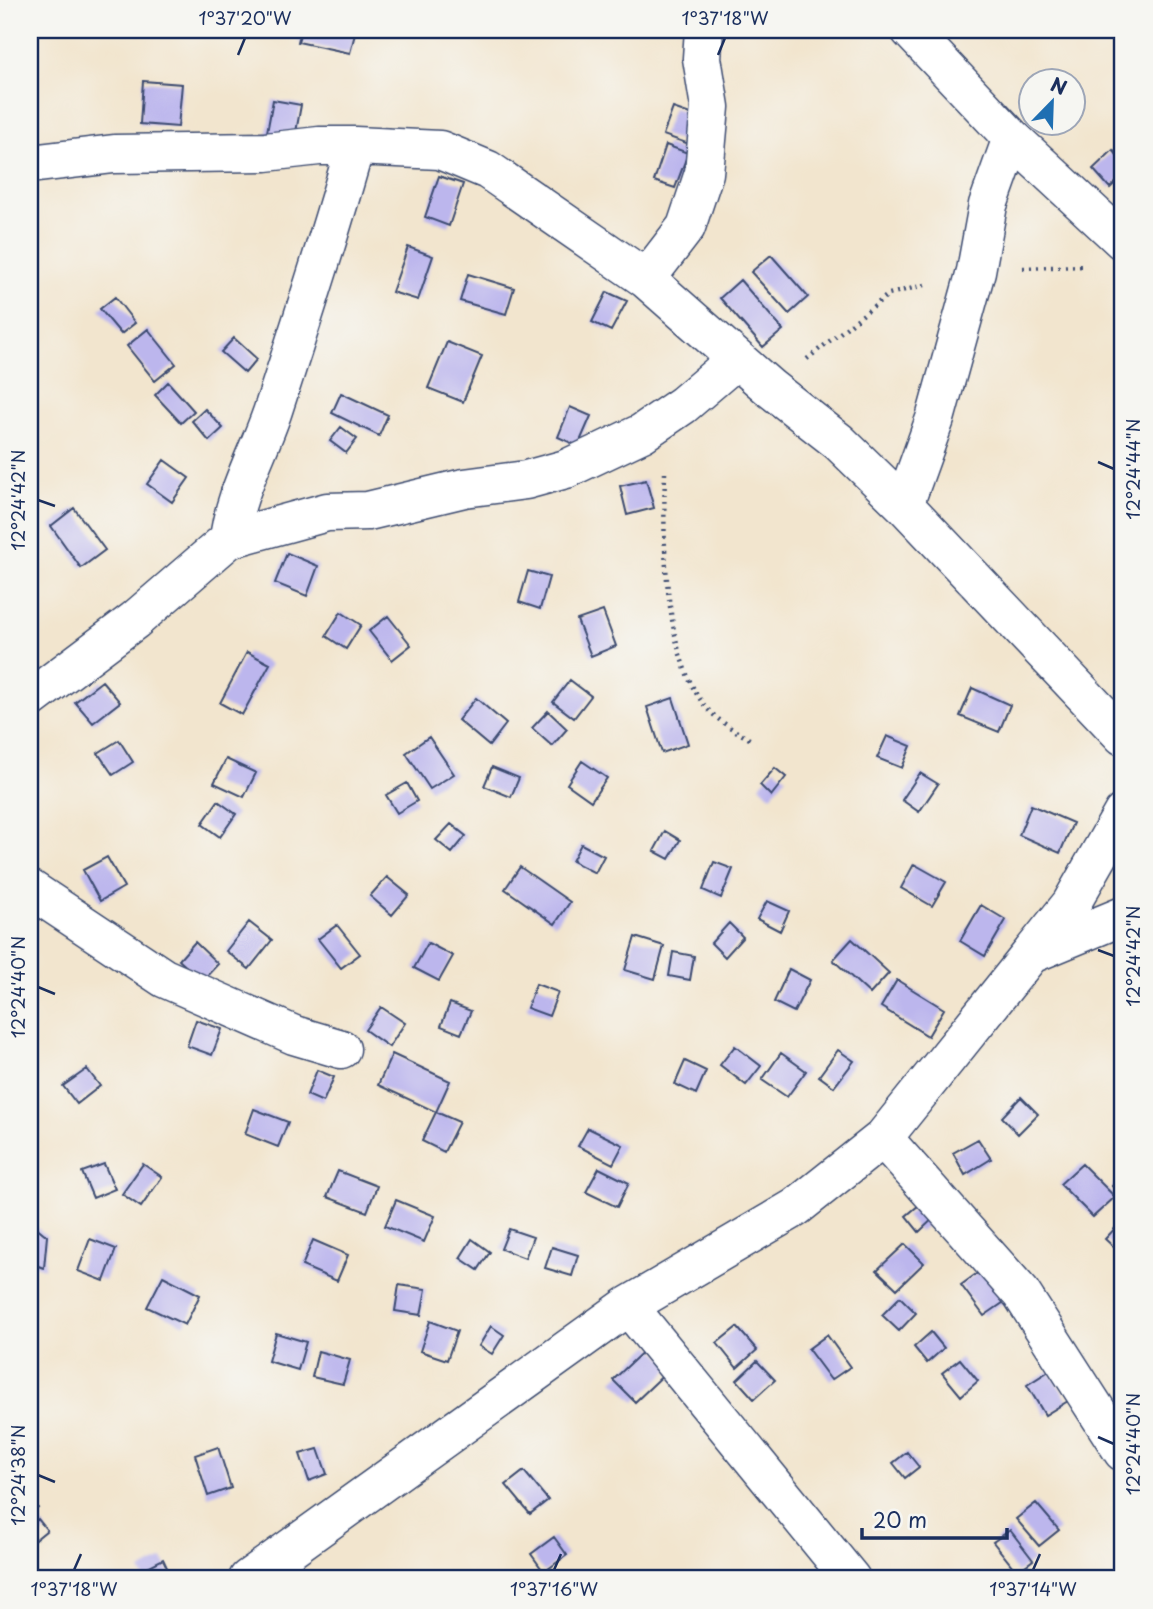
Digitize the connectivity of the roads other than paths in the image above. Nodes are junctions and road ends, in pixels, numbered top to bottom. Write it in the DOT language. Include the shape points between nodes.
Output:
graph roads {
  1 [pos="704,30"];
  2 [pos="910,30"];
  3 [pos="1012,138"];
  4 [pos="355,146"];
  5 [pos="30,164"];
  6 [pos="1123,241"];
  7 [pos="646,279"];
  8 [pos="737,359"];
  9 [pos="904,505"];
  10 [pos="229,539"];
  11 [pos="30,699"];
  12 [pos="1123,736"];
  13 [pos="1123,813"];
  14 [pos="30,889"];
  15 [pos="1123,916"];
  16 [pos="1034,953"];
  17 [pos="341,1049"];
  18 [pos="883,1138"];
  19 [pos="628,1306"];
  20 [pos="1123,1452"];
  21 [pos="848,1576"];
  22 [pos="248,1579"];
  1 -- 7 [label="street" via="702,58 710,107 704,173 686,227"];
  2 -- 3 [label="street"];
  3 -- 6 [label="street"];
  3 -- 9 [label="street" via="988,205 976,271 935,419"];
  4 -- 5 [label="street" via="114,154"];
  4 -- 7 [label="street" via="440,150 488,170"];
  4 -- 10 [label="street" via="328,247 233,512"];
  7 -- 8 [label="street"];
  8 -- 9 [label="street" via="839,442"];
  8 -- 10 [label="street" via="642,433 566,469 368,511 327,512"];
  9 -- 12 [label="street"];
  10 -- 11 [label="street" via="135,620"];
  13 -- 16 [label="street" via="1070,904"];
  14 -- 17 [label="street" via="164,978 295,1035"];
  15 -- 16 [label="street"];
  16 -- 18 [label="street"];
  18 -- 19 [label="street" via="795,1208"];
  18 -- 20 [label="street" via="1021,1293"];
  19 -- 21 [label="street"];
  19 -- 22 [label="street"];
}
